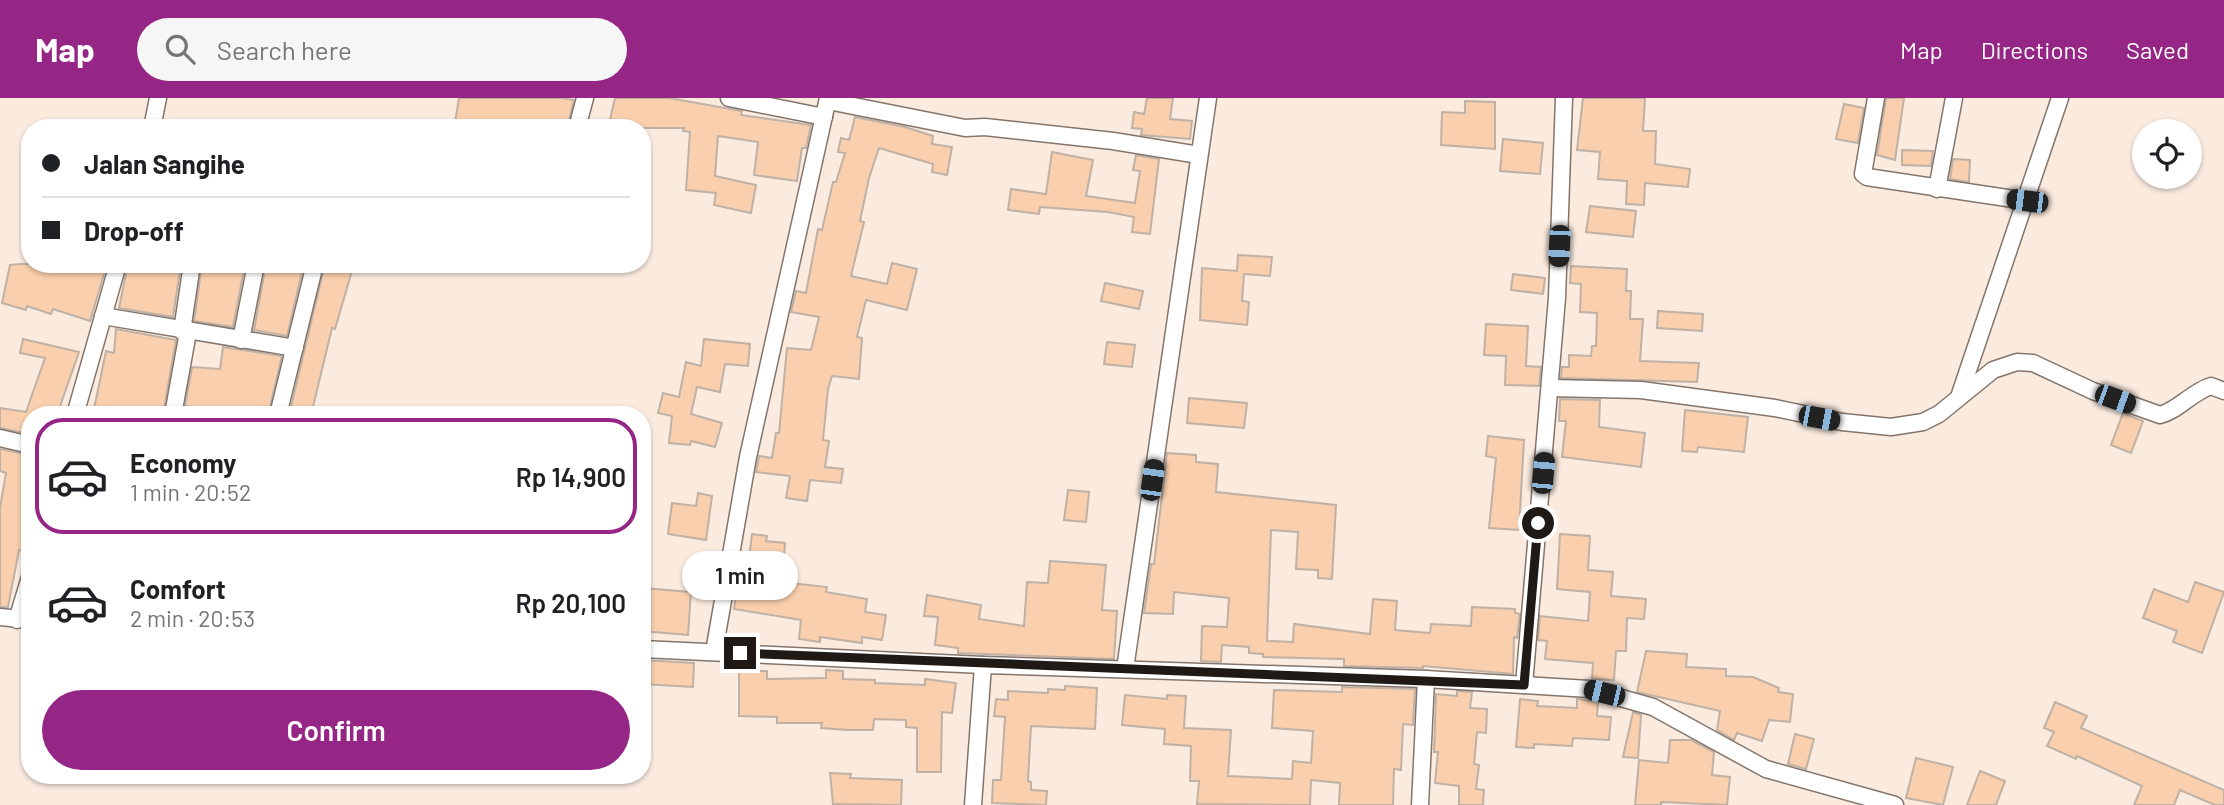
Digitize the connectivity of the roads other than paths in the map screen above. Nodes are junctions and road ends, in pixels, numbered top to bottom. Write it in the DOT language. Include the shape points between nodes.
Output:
graph roads {
  1 [pos="158,98"];
  2 [pos="583,98"];
  3 [pos="729,98"];
  4 [pos="1208,98"];
  5 [pos="1564,98"];
  6 [pos="1876,98"];
  7 [pos="1954,98"];
  8 [pos="2060,98"];
  9 [pos="827,105"];
  10 [pos="154,119"];
  11 [pos="579,119"];
  12 [pos="1199,155"];
  13 [pos="1937,189"];
  14 [pos="2027,201"];
  15 [pos="115,273"];
  16 [pos="191,273"];
  17 [pos="254,273"];
  18 [pos="313,273"];
  19 [pos="103,316"];
  20 [pos="185,332"];
  21 [pos="241,340"];
  22 [pos="295,348"];
  23 [pos="1550,387"];
  24 [pos="2224,391"];
  25 [pos="1960,396"];
  26 [pos="78,406"];
  27 [pos="174,406"];
  28 [pos="280,406"];
  29 [pos="0,438"];
  30 [pos="21,443"];
  31 [pos="0,617"];
  32 [pos="21,620"];
  33 [pos="651,649"];
  34 [pos="713,652"];
  35 [pos="982,665"];
  36 [pos="1125,669"];
  37 [pos="1426,679"];
  38 [pos="1524,685"];
  39 [pos="973,805"];
  40 [pos="1420,805"];
  41 [pos="1895,805"];
  1 -- 10 [label="street"];
  2 -- 11 [label="street"];
  3 -- 9 [label="street"];
  4 -- 12 [label="street"];
  5 -- 23 [label="street"];
  6 -- 13 [label="street" via="1863,174"];
  7 -- 13 [label="street"];
  8 -- 14 [label="street"];
  9 -- 12 [label="street" via="965,128 1113,141"];
  9 -- 34 [label="street" via="748,457"];
  12 -- 36 [label="street"];
  13 -- 14 [label="street"];
  14 -- 25 [label="street"];
  15 -- 19 [label="street"];
  16 -- 20 [label="street"];
  17 -- 21 [label="street"];
  18 -- 22 [label="street"];
  19 -- 20 [label="street"];
  19 -- 26 [label="street"];
  20 -- 21 [label="street"];
  20 -- 27 [label="street"];
  21 -- 22 [label="street"];
  22 -- 28 [label="street"];
  23 -- 25 [label="street" via="1641,390 1891,427 1923,422"];
  23 -- 38 [label="street"];
  24 -- 25 [label="street" via="2211,386 2199,390 2160,415 2092,391 2033,363 2017,362 1993,370"];
  29 -- 30 [label="street"];
  31 -- 32 [label="street"];
  33 -- 34 [label="street"];
  34 -- 35 [label="street"];
  35 -- 36 [label="street"];
  35 -- 39 [label="street"];
  36 -- 37 [label="street"];
  37 -- 38 [label="street"];
  37 -- 40 [label="street"];
  38 -- 41 [label="street" via="1589,689 1653,707 1766,769"];
}
